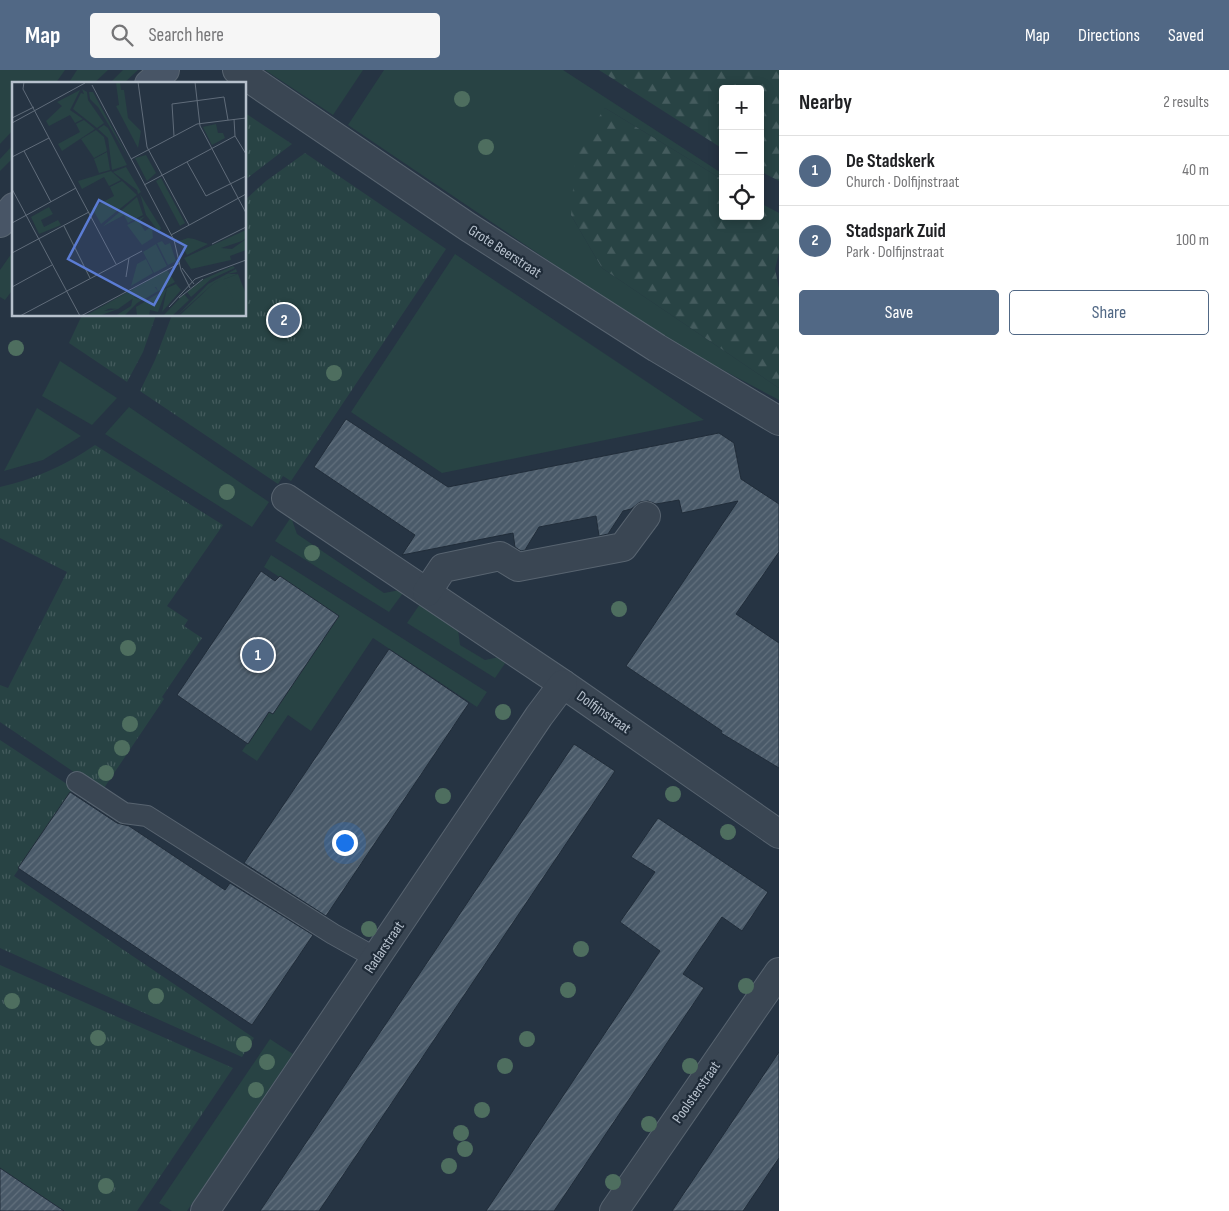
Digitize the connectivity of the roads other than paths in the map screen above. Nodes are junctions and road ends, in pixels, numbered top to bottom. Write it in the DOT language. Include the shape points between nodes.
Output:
graph roads {
  1 [pos="165,70"];
  2 [pos="237,70"];
  3 [pos="152,82"];
  4 [pos="12,209"];
  5 [pos="0,223"];
  6 [pos="779,420"];
  7 [pos="286,498"];
  8 [pos="646,516"];
  9 [pos="427,592"];
  10 [pos="563,684"];
  11 [pos="77,782"];
  12 [pos="779,834"];
  13 [pos="376,958"];
  14 [pos="779,972"];
  15 [pos="204,1211"];
  16 [pos="614,1211"];
  1 -- 3 [label="street"];
  2 -- 6 [label="street, Grote Beerstraat" via="468,227 657,348"];
  4 -- 5 [label="street"];
  7 -- 9 [label="street, Dolfijnstraat"];
  8 -- 9 [label="street" via="624,547 518,567 500,556 443,568"];
  9 -- 10 [label="street, Dolfijnstraat"];
  10 -- 12 [label="street, Dolfijnstraat"];
  10 -- 13 [label="street, Radarstraat"];
  11 -- 13 [label="lane" via="124,813 146,816"];
  13 -- 15 [label="street, Radarstraat"];
  14 -- 16 [label="street, Poolsterstraat"];
}
